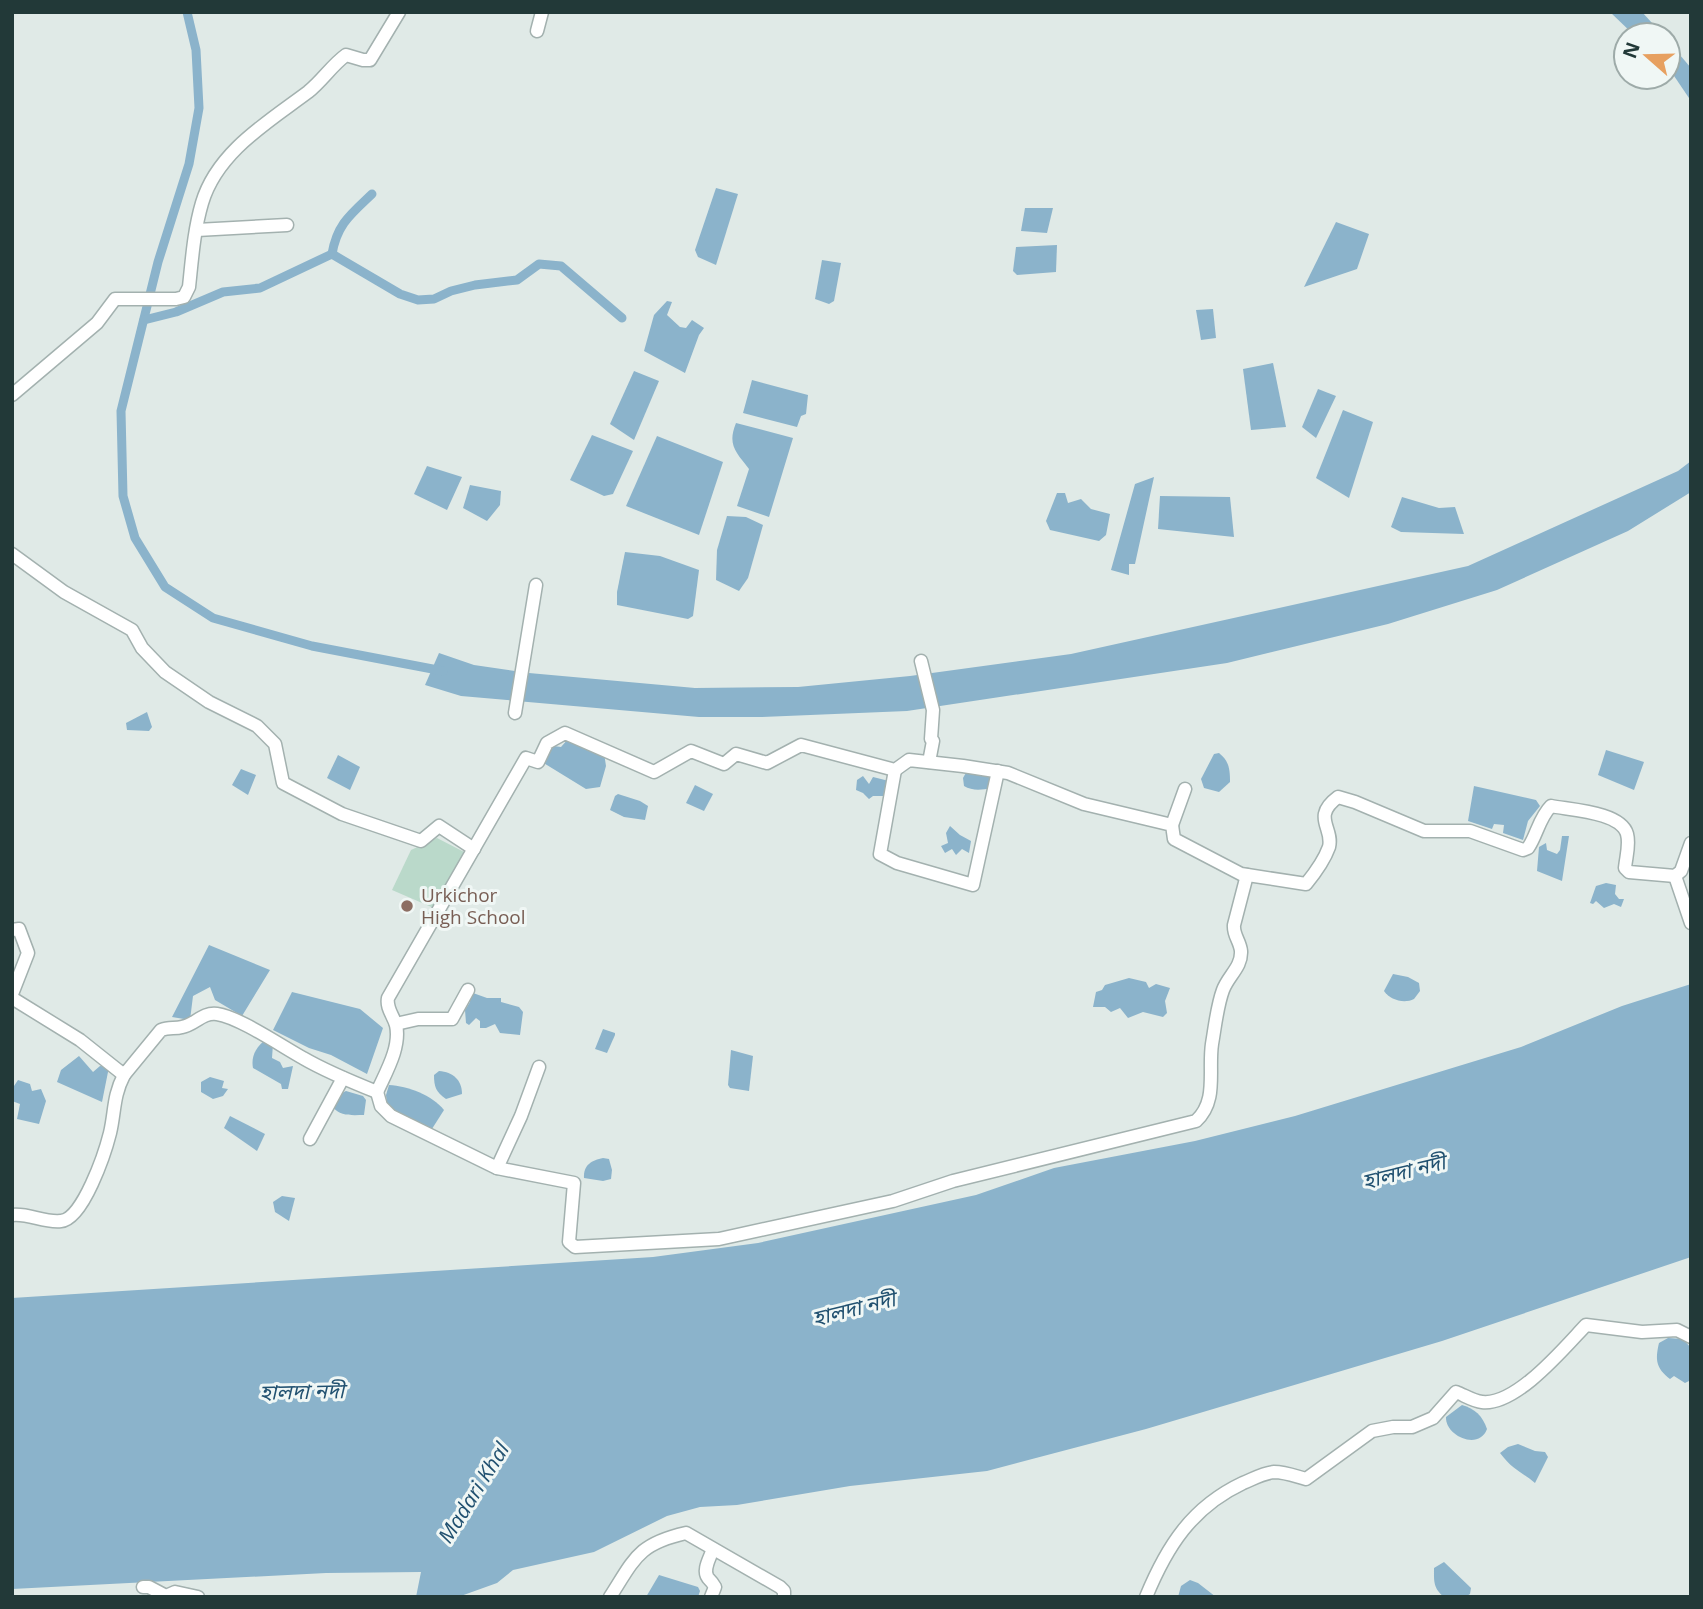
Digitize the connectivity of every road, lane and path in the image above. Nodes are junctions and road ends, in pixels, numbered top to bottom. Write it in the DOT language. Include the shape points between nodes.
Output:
graph roads {
  1 [pos="399,12"];
  2 [pos="542,12"];
  3 [pos="537,31"];
  4 [pos="287,225"];
  5 [pos="197,230"];
  6 [pos="12,395"];
  7 [pos="12,554"];
  8 [pos="536,585"];
  9 [pos="923,665"];
  10 [pos="515,713"];
  11 [pos="929,762"];
  12 [pos="895,770"];
  13 [pos="998,772"];
  14 [pos="1185,789"];
  15 [pos="1172,825"];
  16 [pos="1691,843"];
  17 [pos="474,849"];
  18 [pos="1247,875"];
  19 [pos="1675,876"];
  20 [pos="1691,923"];
  21 [pos="12,930"];
  22 [pos="468,990"];
  23 [pos="12,996"];
  24 [pos="396,1024"];
  25 [pos="539,1067"];
  26 [pos="124,1075"];
  27 [pos="343,1078"];
  28 [pos="377,1092"];
  29 [pos="310,1139"];
  30 [pos="497,1168"];
  31 [pos="12,1215"];
  32 [pos="1691,1337"];
  33 [pos="713,1549"];
  34 [pos="143,1587"];
  35 [pos="198,1597"];
  36 [pos="610,1597"];
  37 [pos="711,1597"];
  38 [pos="784,1597"];
  39 [pos="1146,1597"];
  1 -- 5 [label="street" via="370,60 346,55 230,154 208,188"];
  2 -- 3 [label="street"];
  4 -- 5 [label="street"];
  5 -- 6 [label="street" via="187,294 176,299 114,299 97,323"];
  7 -- 17 [label="street" via="64,592 132,630 142,649 165,673 257,726 275,744 283,783 342,814 421,841 439,826"];
  8 -- 10 [label="street"];
  9 -- 11 [label="street" via="933,710"];
  11 -- 12 [label="street" via="909,760"];
  11 -- 13 [label="street"];
  12 -- 13 [label="street" via="880,854 973,884"];
  12 -- 17 [label="street" via="801,745 767,764 736,754 724,764 691,751 654,772 565,733 547,743 538,762 526,758"];
  13 -- 15 [label="street" via="1084,804"];
  14 -- 15 [label="street"];
  15 -- 18 [label="street" via="1174,839"];
  16 -- 19 [label="street"];
  17 -- 24 [label="street" via="388,998"];
  18 -- 19 [label="street" via="1306,884 1330,845 1324,818 1338,797 1424,831 1470,831 1523,849 1531,844 1551,806 1590,813 1618,821 1626,831 1625,868 1629,872"];
  18 -- 30 [label="street" via="1233,932 1240,958 1224,988 1212,1046 1211,1093 1196,1121 953,1181 893,1201 719,1239 575,1247 569,1242 574,1183"];
  19 -- 20 [label="street"];
  21 -- 23 [label="street" via="19,929 28,953"];
  22 -- 24 [label="street" via="452,1019"];
  23 -- 26 [label="street"];
  24 -- 28 [label="street" via="394,1052"];
  25 -- 30 [label="street"];
  26 -- 27 [label="street" via="161,1030 185,1027 213,1014 280,1043"];
  26 -- 31 [label="street" via="110,1133 85,1200 61,1221"];
  27 -- 28 [label="street"];
  27 -- 29 [label="street"];
  28 -- 30 [label="street" via="381,1106 391,1116"];
  32 -- 39 [label="street" via="1677,1330 1642,1332 1586,1325 1538,1376 1496,1402 1479,1402 1456,1392 1433,1418 1412,1427 1372,1431 1306,1479 1270,1472 1223,1492 1198,1511 1177,1537"];
  33 -- 36 [label="street" via="686,1533 662,1538 638,1553"];
  33 -- 37 [label="street" via="705,1570 714,1582"];
  33 -- 38 [label="street" via="780,1587"];
  34 -- 35 [label="street" via="166,1596 175,1592"];
}
